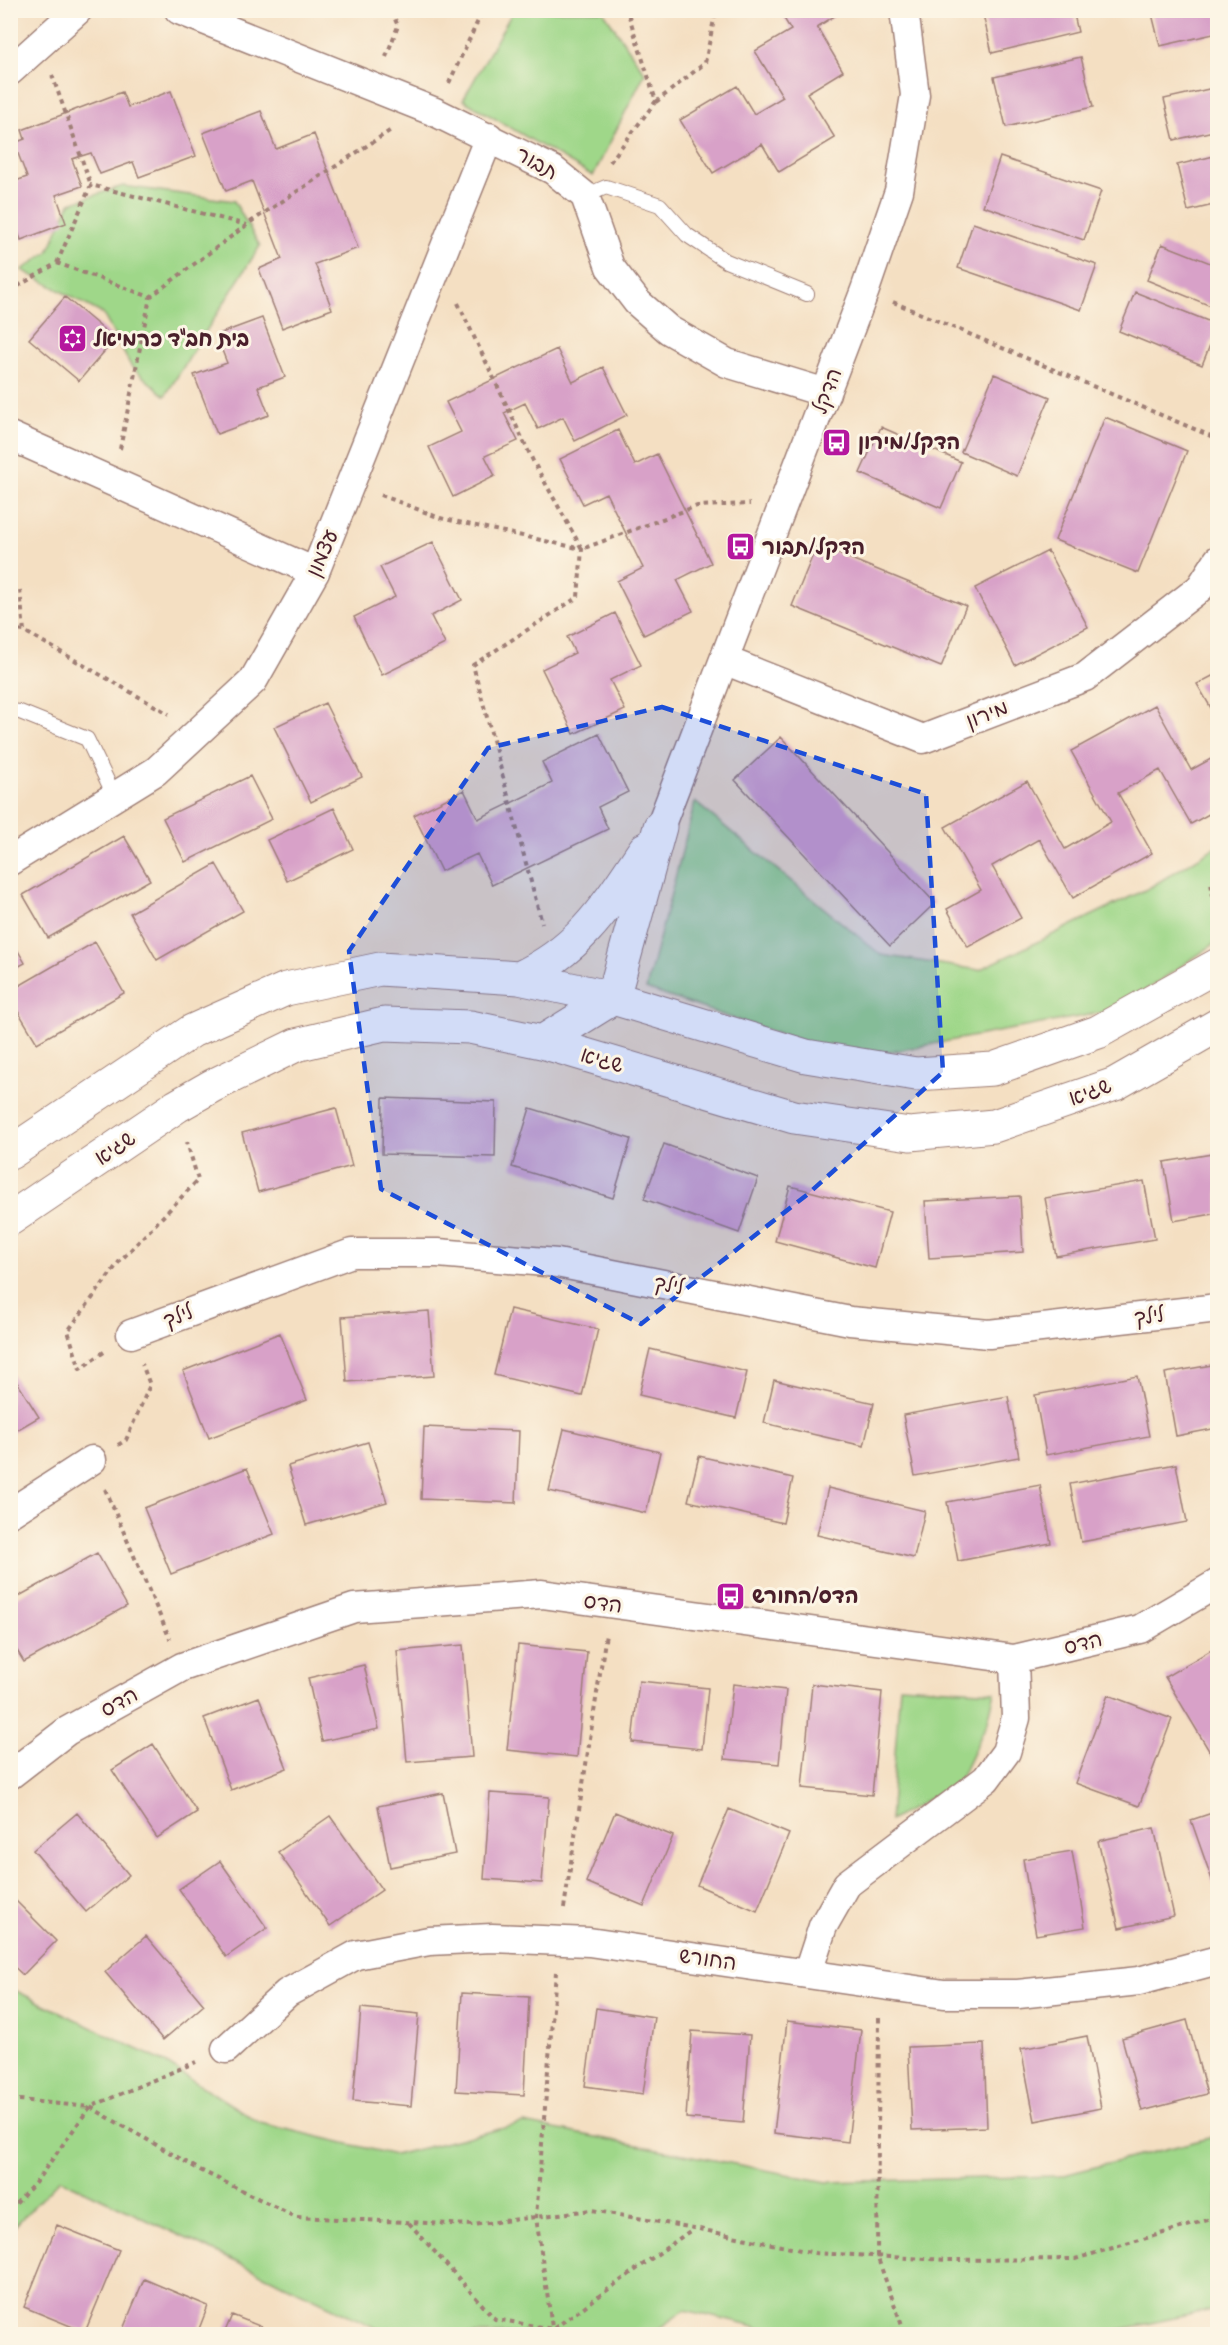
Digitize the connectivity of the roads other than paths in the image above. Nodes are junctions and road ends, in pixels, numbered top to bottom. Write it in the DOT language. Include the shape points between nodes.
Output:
graph roads {
  1 [pos="78,10"];
  2 [pos="178,10"];
  3 [pos="904,10"];
  4 [pos="10,70"];
  5 [pos="489,137"];
  6 [pos="585,196"];
  7 [pos="807,294"];
  8 [pos="826,393"];
  9 [pos="10,436"];
  10 [pos="1218,560"];
  11 [pos="315,572"];
  12 [pos="724,660"];
  13 [pos="10,711"];
  14 [pos="115,796"];
  15 [pos="660,827"];
  16 [pos="10,861"];
  17 [pos="1218,965"];
  18 [pos="519,978"];
  19 [pos="613,998"];
  20 [pos="1218,1025"];
  21 [pos="542,1042"];
  22 [pos="10,1153"];
  23 [pos="10,1219"];
  24 [pos="1218,1308"];
  25 [pos="131,1334"];
  26 [pos="92,1461"];
  27 [pos="10,1513"];
  28 [pos="1218,1583"];
  29 [pos="1014,1659"];
  30 [pos="10,1775"];
  31 [pos="1218,1960"];
  32 [pos="808,1972"];
  33 [pos="226,2049"];
  1 -- 4 [label="street"];
  2 -- 5 [label="street, תבור"];
  3 -- 8 [label="street, הדקל" via="915,95 899,191"];
  5 -- 6 [label="street, תבור" via="553,170"];
  5 -- 11 [label="street, עצמון"];
  6 -- 7 [label="lane" via="606,187 660,205 687,235 726,261"];
  6 -- 8 [label="street" via="610,267 637,302 669,330 727,363"];
  8 -- 12 [label="street, הדקל"];
  9 -- 11 [label="street"];
  10 -- 12 [label="street, מירון" via="1200,588 1085,677 923,739"];
  11 -- 14 [label="street, עצמון" via="253,681 156,771"];
  12 -- 15 [label="street, הדקל"];
  13 -- 14 [label="lane" via="87,739"];
  14 -- 16 [label="street, עצמון"];
  15 -- 18 [label="street" via="573,945 547,965"];
  15 -- 19 [label="street"];
  17 -- 19 [label="street" via="1098,1032 993,1069 916,1074 806,1056"];
  18 -- 19 [label="street"];
  18 -- 22 [label="street" via="380,969 286,989 192,1031"];
  19 -- 21 [label="street"];
  20 -- 21 [label="street, שגיא" via="1115,1084 994,1126 910,1134 794,1117"];
  21 -- 23 [label="street, שגיא" via="470,1027 384,1024 296,1045 177,1106"];
  24 -- 25 [label="street, לילך" via="989,1334 850,1321 557,1263 438,1253 352,1253"];
  26 -- 27 [label="street"];
  28 -- 29 [label="street, הדס" via="1140,1629"];
  29 -- 30 [label="street, הדס" via="542,1594 354,1608 182,1667 67,1731"];
  29 -- 32 [label="street" via="1016,1718 1006,1752 986,1779 847,1884 823,1926"];
  31 -- 32 [label="street, החורש" via="1139,1981 1018,1994 944,1994"];
  32 -- 33 [label="street, החורש" via="589,1942 492,1938 429,1941 356,1955 286,1993"];
}
